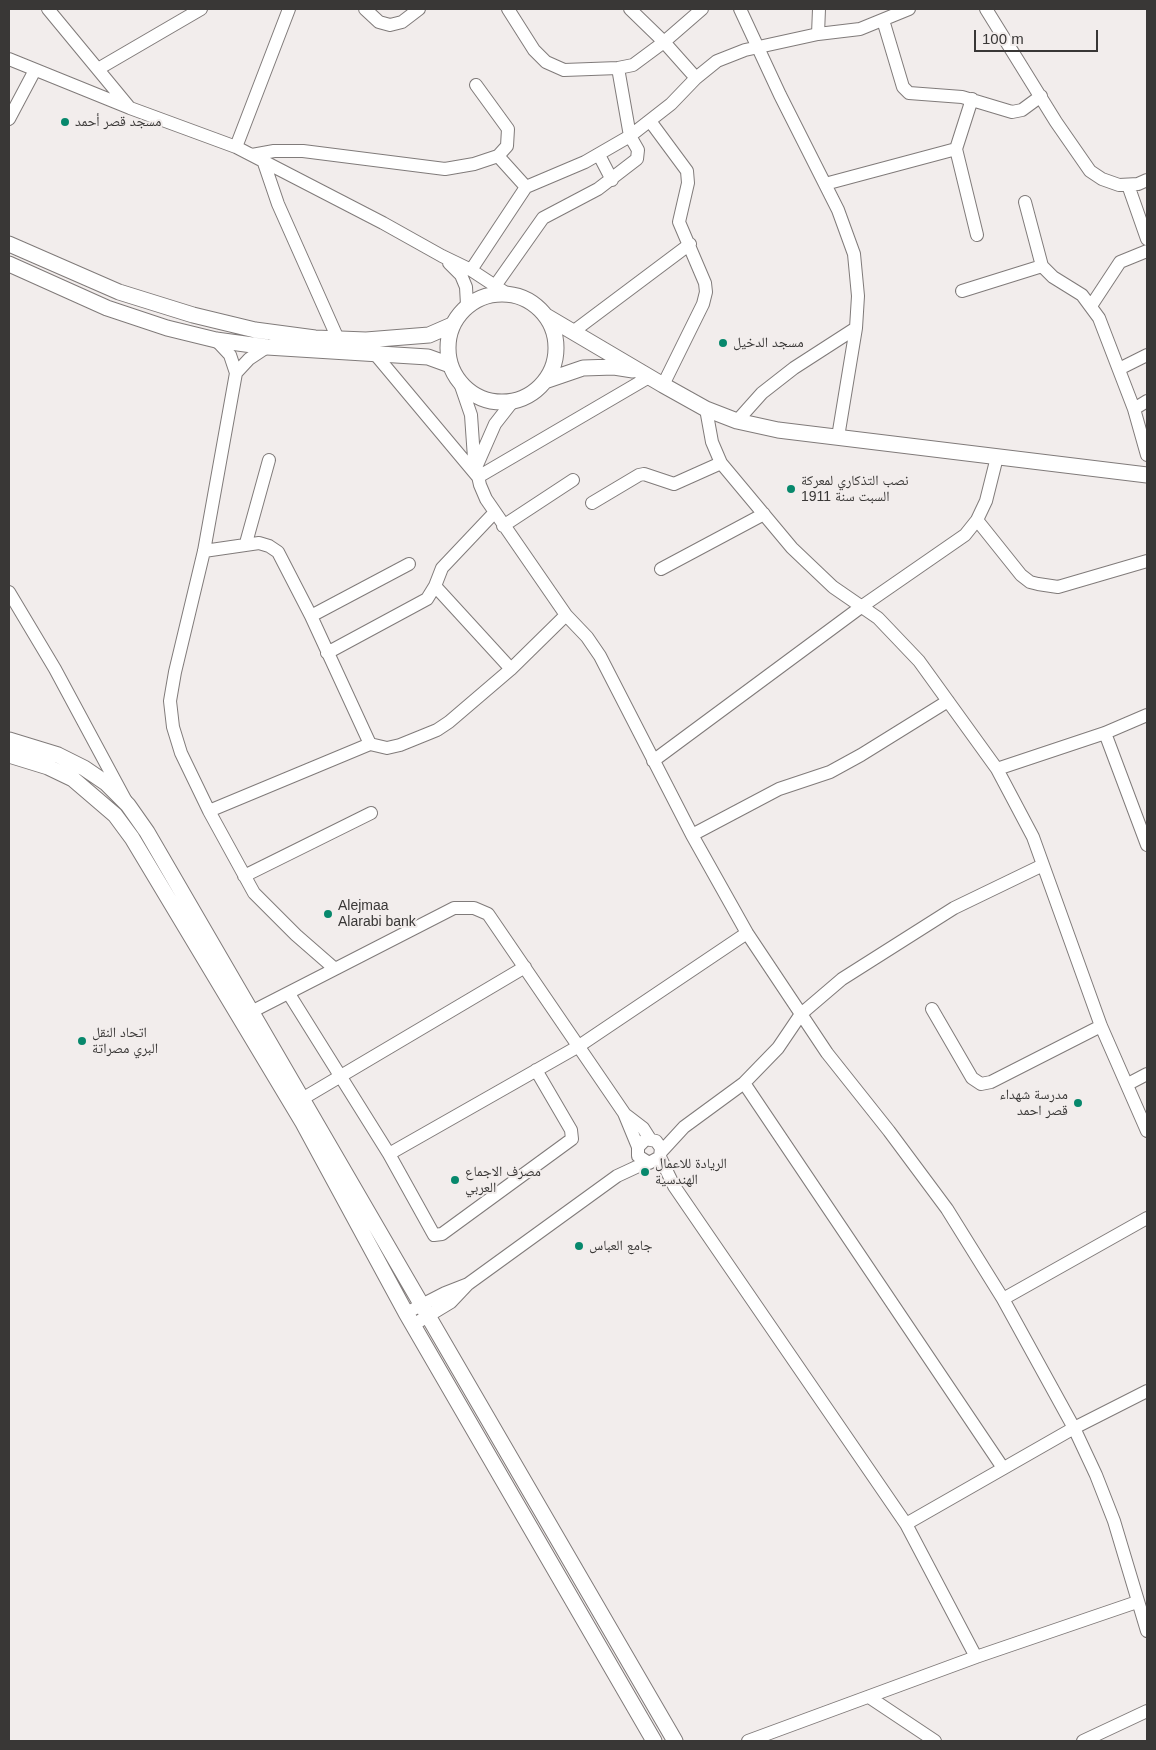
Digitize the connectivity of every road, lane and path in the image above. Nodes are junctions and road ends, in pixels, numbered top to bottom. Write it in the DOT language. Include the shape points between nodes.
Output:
graph roads {
  1 [pos="48,9"];
  2 [pos="201,9"];
  3 [pos="289,9"];
  4 [pos="365,9"];
  5 [pos="419,9"];
  6 [pos="508,9"];
  7 [pos="630,9"];
  8 [pos="702,9"];
  9 [pos="740,9"];
  10 [pos="819,9"];
  11 [pos="909,9"];
  12 [pos="986,9"];
  13 [pos="883,20"];
  14 [pos="818,34"];
  15 [pos="664,42"];
  16 [pos="758,47"];
  17 [pos="9,59"];
  18 [pos="618,68"];
  19 [pos="98,69"];
  20 [pos="36,70"];
  21 [pos="696,78"];
  22 [pos="476,85"];
  23 [pos="1041,96"];
  24 [pos="972,100"];
  25 [pos="130,108"];
  26 [pos="9,119"];
  27 [pos="650,121"];
  28 [pos="630,136"];
  29 [pos="236,147"];
  30 [pos="956,149"];
  31 [pos="599,155"];
  32 [pos="498,156"];
  33 [pos="257,158"];
  34 [pos="612,180"];
  35 [pos="1147,180"];
  36 [pos="825,184"];
  37 [pos="526,186"];
  38 [pos="1128,186"];
  39 [pos="1025,202"];
  40 [pos="977,235"];
  41 [pos="1147,239"];
  42 [pos="9,244"];
  43 [pos="690,244"];
  44 [pos="1147,251"];
  45 [pos="442,256"];
  46 [pos="9,264"];
  47 [pos="1042,266"];
  48 [pos="471,270"];
  49 [pos="9,271"];
  50 [pos="32,274"];
  51 [pos="501,290"];
  52 [pos="962,291"];
  53 [pos="467,305"];
  54 [pos="1092,306"];
  55 [pos="546,316"];
  56 [pos="452,325"];
  57 [pos="856,328"];
  58 [pos="574,331"];
  59 [pos="338,339"];
  60 [pos="216,340"];
  61 [pos="268,347"];
  62 [pos="375,354"];
  63 [pos="1147,355"];
  64 [pos="450,365"];
  65 [pos="1119,369"];
  66 [pos="236,373"];
  67 [pos="645,375"];
  68 [pos="545,381"];
  69 [pos="460,383"];
  70 [pos="663,385"];
  71 [pos="513,401"];
  72 [pos="1147,401"];
  73 [pos="706,409"];
  74 [pos="1134,409"];
  75 [pos="737,421"];
  76 [pos="838,437"];
  77 [pos="1147,455"];
  78 [pos="997,457"];
  79 [pos="269,460"];
  80 [pos="720,463"];
  81 [pos="477,472"];
  82 [pos="1147,475"];
  83 [pos="573,480"];
  84 [pos="592,503"];
  85 [pos="495,512"];
  86 [pos="764,514"];
  87 [pos="977,520"];
  88 [pos="503,526"];
  89 [pos="246,543"];
  90 [pos="204,552"];
  91 [pos="1147,561"];
  92 [pos="409,564"];
  93 [pos="661,569"];
  94 [pos="435,586"];
  95 [pos="9,592"];
  96 [pos="861,607"];
  97 [pos="311,616"];
  98 [pos="566,616"];
  99 [pos="327,653"];
  100 [pos="511,670"];
  101 [pos="948,701"];
  102 [pos="1147,715"];
  103 [pos="9,730"];
  104 [pos="1105,733"];
  105 [pos="9,740"];
  106 [pos="370,744"];
  107 [pos="9,755"];
  108 [pos="63,757"];
  109 [pos="9,761"];
  110 [pos="653,761"];
  111 [pos="48,767"];
  112 [pos="997,769"];
  113 [pos="128,805"];
  114 [pos="208,811"];
  115 [pos="371,813"];
  116 [pos="692,835"];
  117 [pos="1147,845"];
  118 [pos="1043,866"];
  119 [pos="244,876"];
  120 [pos="747,933"];
  121 [pos="525,967"];
  122 [pos="335,970"];
  123 [pos="289,994"];
  124 [pos="932,1009"];
  125 [pos="250,1012"];
  126 [pos="801,1014"];
  127 [pos="1101,1026"];
  128 [pos="579,1046"];
  129 [pos="536,1070"];
  130 [pos="1147,1074"];
  131 [pos="341,1076"];
  132 [pos="744,1083"];
  133 [pos="1128,1084"];
  134 [pos="302,1099"];
  135 [pos="624,1113"];
  136 [pos="684,1127"];
  137 [pos="1147,1131"];
  138 [pos="651,1139"];
  139 [pos="389,1154"];
  140 [pos="648,1156"];
  141 [pos="1147,1218"];
  142 [pos="1003,1299"];
  143 [pos="425,1310"];
  144 [pos="410,1319"];
  145 [pos="1147,1390"];
  146 [pos="1074,1428"];
  147 [pos="1003,1468"];
  148 [pos="906,1524"];
  149 [pos="561,1545"];
  150 [pos="546,1554"];
  151 [pos="1137,1602"];
  152 [pos="1147,1631"];
  153 [pos="976,1657"];
  154 [pos="869,1697"];
  155 [pos="1147,1711"];
  156 [pos="654,1741"];
  157 [pos="675,1741"];
  158 [pos="748,1741"];
  159 [pos="935,1741"];
  160 [pos="1083,1741"];
  1 -- 19 [label="street"];
  2 -- 19 [label="street"];
  3 -- 29 [label="street"];
  4 -- 5 [label="street" via="379,22 390,25 402,22"];
  6 -- 18 [label="street" via="534,50 557,68"];
  7 -- 15 [label="street"];
  8 -- 15 [label="street"];
  9 -- 16 [label="street"];
  10 -- 14 [label="street"];
  11 -- 13 [label="street"];
  12 -- 23 [label="street"];
  13 -- 14 [label="street" via="860,28"];
  13 -- 24 [label="street" via="905,91 914,95"];
  14 -- 16 [label="street"];
  15 -- 18 [label="street" via="633,65"];
  15 -- 21 [label="street"];
  16 -- 21 [label="street" via="731,54"];
  16 -- 36 [label="street"];
  17 -- 20 [label="street"];
  18 -- 28 [label="street"];
  19 -- 25 [label="street"];
  20 -- 25 [label="street"];
  20 -- 26 [label="street"];
  21 -- 27 [label="street"];
  22 -- 32 [label="street" via="508,129 507,146"];
  23 -- 24 [label="street" via="1022,110 1012,112"];
  23 -- 38 [label="street" via="1090,171 1110,183"];
  24 -- 30 [label="street"];
  25 -- 29 [label="street"];
  27 -- 28 [label="street"];
  27 -- 43 [label="street" via="687,171 688,183 679,222"];
  28 -- 31 [label="street"];
  28 -- 34 [label="street" via="638,150 638,159"];
  29 -- 33 [label="street"];
  30 -- 36 [label="street"];
  30 -- 40 [label="street"];
  31 -- 34 [label="street"];
  31 -- 37 [label="street"];
  32 -- 33 [label="street" via="474,164 445,168 303,151 274,151"];
  32 -- 37 [label="street"];
  33 -- 45 [label="street"];
  33 -- 59 [label="street"];
  34 -- 51 [label="street" via="543,218"];
  35 -- 38 [label="street"];
  36 -- 57 [label="street" via="846,226 854,254 858,296"];
  37 -- 48 [label="street"];
  38 -- 41 [label="street"];
  39 -- 47 [label="street"];
  42 -- 59 [label="main road" via="118,292 193,315 255,330"];
  43 -- 58 [label="street"];
  43 -- 70 [label="street" via="705,283 704,304"];
  44 -- 54 [label="street" via="1120,262"];
  45 -- 48 [label="street"];
  45 -- 53 [label="street" via="461,275 466,287"];
  46 -- 50 [label="main road"];
  47 -- 52 [label="street"];
  47 -- 54 [label="street"];
  48 -- 51 [label="street"];
  49 -- 50 [label="main road"];
  50 -- 60 [label="main road" via="107,308 166,328"];
  51 -- 53 [label="main road"];
  51 -- 55 [label="main road" via="528,300"];
  53 -- 56 [label="main road"];
  54 -- 65 [label="street"];
  55 -- 58 [label="main road"];
  55 -- 68 [label="main road" via="554,335 556,356"];
  56 -- 59 [label="main road" via="408,338"];
  56 -- 64 [label="main road" via="448,345"];
  57 -- 75 [label="street" via="762,392"];
  57 -- 76 [label="street"];
  58 -- 67 [label="main road"];
  60 -- 61 [label="main road"];
  60 -- 66 [label="street" via="230,355"];
  61 -- 62 [label="main road"];
  61 -- 66 [label="street"];
  62 -- 64 [label="main road" via="428,357"];
  62 -- 81 [label="street"];
  63 -- 65 [label="street"];
  64 -- 69 [label="main road"];
  65 -- 74 [label="street"];
  66 -- 90 [label="street"];
  67 -- 68 [label="main road" via="624,368 599,367 583,368"];
  67 -- 70 [label="main road"];
  67 -- 81 [label="street"];
  68 -- 71 [label="main road" via="531,393"];
  69 -- 71 [label="main road" via="484,399"];
  69 -- 81 [label="street" via="471,415"];
  70 -- 73 [label="main road"];
  71 -- 81 [label="street" via="487,437"];
  72 -- 74 [label="street"];
  73 -- 75 [label="main road"];
  73 -- 80 [label="street"];
  74 -- 77 [label="street"];
  75 -- 76 [label="main road"];
  76 -- 78 [label="main road"];
  78 -- 82 [label="main road"];
  78 -- 87 [label="street" via="989,494"];
  79 -- 89 [label="street"];
  80 -- 84 [label="street" via="674,484 639,474"];
  80 -- 86 [label="street"];
  81 -- 85 [label="street" via="486,499"];
  83 -- 88 [label="street"];
  85 -- 88 [label="street"];
  85 -- 94 [label="street" via="442,568"];
  86 -- 93 [label="street"];
  86 -- 96 [label="street" via="816,572"];
  87 -- 91 [label="street" via="1021,575 1038,584 1058,587"];
  87 -- 96 [label="street" via="957,542"];
  88 -- 98 [label="street"];
  89 -- 90 [label="street"];
  89 -- 97 [label="street" via="269,546 278,552"];
  90 -- 114 [label="street" via="174,672 170,701 181,753"];
  92 -- 97 [label="street"];
  94 -- 99 [label="street" via="427,599"];
  94 -- 100 [label="street"];
  95 -- 113 [label="street" via="109,765"];
  96 -- 101 [label="street" via="878,618 919,661"];
  96 -- 110 [label="street"];
  97 -- 99 [label="street"];
  98 -- 100 [label="street"];
  98 -- 110 [label="street" via="600,656"];
  99 -- 106 [label="street"];
  100 -- 106 [label="street" via="437,730 394,747"];
  101 -- 112 [label="street"];
  101 -- 116 [label="street" via="838,768 779,789"];
  102 -- 104 [label="street"];
  103 -- 108 [label="main road"];
  104 -- 112 [label="street"];
  104 -- 117 [label="street"];
  105 -- 108 [label="main road"];
  106 -- 114 [label="street"];
  107 -- 111 [label="main road"];
  108 -- 113 [label="main road" via="106,783"];
  109 -- 111 [label="main road"];
  110 -- 116 [label="street"];
  111 -- 144 [label="main road" via="91,792 115,815 132,838 302,1123"];
  112 -- 118 [label="street" via="1033,836"];
  113 -- 125 [label="main road" via="147,832"];
  114 -- 119 [label="street"];
  115 -- 119 [label="street"];
  116 -- 120 [label="street"];
  118 -- 126 [label="street" via="954,908 914,932 842,979"];
  118 -- 127 [label="street"];
  119 -- 122 [label="street" via="272,913"];
  120 -- 126 [label="street"];
  120 -- 128 [label="street"];
  121 -- 122 [label="street" via="488,914 460,907"];
  121 -- 128 [label="street"];
  121 -- 131 [label="street"];
  122 -- 123 [label="street"];
  123 -- 125 [label="street"];
  123 -- 131 [label="street"];
  124 -- 127 [label="street" via="972,1078 981,1084 991,1082"];
  125 -- 134 [label="main road"];
  126 -- 132 [label="street" via="778,1048"];
  126 -- 142 [label="street" via="946,1210"];
  127 -- 133 [label="street"];
  128 -- 129 [label="street"];
  128 -- 135 [label="street"];
  129 -- 139 [label="street"];
  129 -- 139 [label="street" via="571,1130 572,1139 442,1234 431,1232"];
  130 -- 133 [label="street"];
  131 -- 134 [label="street"];
  131 -- 139 [label="street"];
  132 -- 136 [label="street"];
  132 -- 147 [label="street"];
  133 -- 137 [label="street"];
  134 -- 143 [label="main road"];
  135 -- 138 [label="street"];
  135 -- 140 [label="street"];
  136 -- 138 [label="street"];
  136 -- 140 [label="street"];
  138 -- 140 [label="street" via="643,1141"];
  140 -- 143 [label="street" via="468,1284 451,1302"];
  140 -- 148 [label="street" via="674,1186"];
  141 -- 142 [label="street"];
  142 -- 146 [label="street"];
  143 -- 144 [label="street"];
  143 -- 149 [label="main road"];
  144 -- 150 [label="main road"];
  145 -- 146 [label="street"];
  146 -- 147 [label="street"];
  146 -- 151 [label="street" via="1114,1521"];
  147 -- 148 [label="street"];
  148 -- 153 [label="street"];
  149 -- 150 [label="main road"];
  149 -- 157 [label="main road"];
  150 -- 156 [label="main road"];
  151 -- 152 [label="street"];
  151 -- 153 [label="street"];
  153 -- 154 [label="street"];
  154 -- 158 [label="street"];
  154 -- 159 [label="street"];
  155 -- 160 [label="street"];
}
